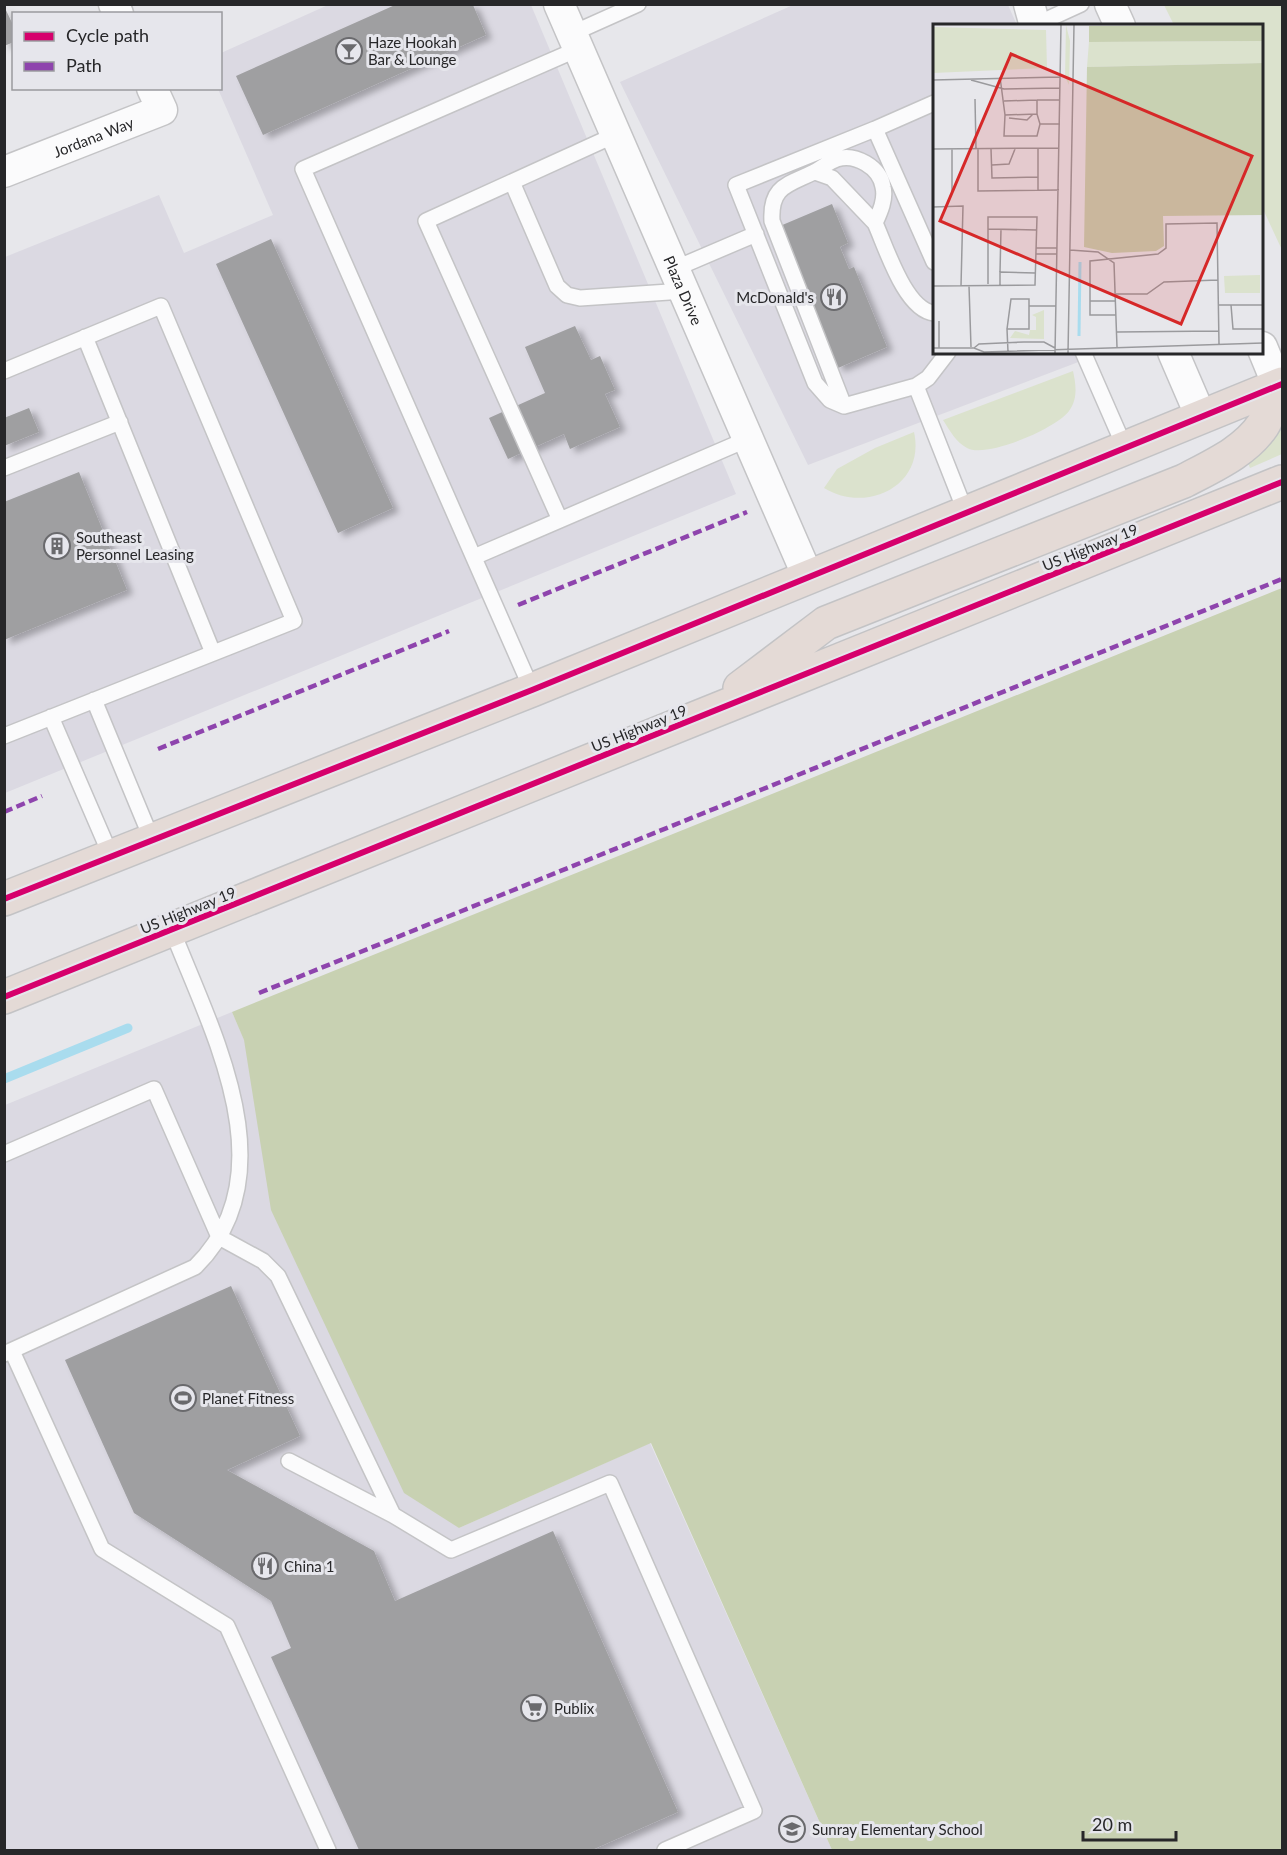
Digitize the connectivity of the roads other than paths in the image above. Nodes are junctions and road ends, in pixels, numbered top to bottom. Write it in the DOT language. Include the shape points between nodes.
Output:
graph roads {
  1 [pos="558,4"];
  2 [pos="638,4"];
  3 [pos="1081,4"];
  4 [pos="1110,4"];
  5 [pos="1033,20"];
  6 [pos="1119,24"];
  7 [pos="575,42"];
  8 [pos="153,90"];
  9 [pos="933,103"];
  10 [pos="875,129"];
  11 [pos="615,135"];
  12 [pos="4,172"];
  13 [pos="814,172"];
  14 [pos="512,182"];
  15 [pos="875,223"];
  16 [pos="756,234"];
  17 [pos="933,260"];
  18 [pos="679,280"];
  19 [pos="933,313"];
  20 [pos="86,337"];
  21 [pos="1263,350"];
  22 [pos="946,354"];
  23 [pos="1084,354"];
  24 [pos="1174,354"];
  25 [pos="4,371"];
  26 [pos="1280,385"];
  27 [pos="916,386"];
  28 [pos="844,406"];
  29 [pos="1201,417"];
  30 [pos="120,422"];
  31 [pos="748,439"];
  32 [pos="1125,448"];
  33 [pos="4,468"];
  34 [pos="1282,482"];
  35 [pos="966,513"];
  36 [pos="560,520"];
  37 [pos="474,557"];
  38 [pos="808,577"];
  39 [pos="213,653"];
  40 [pos="532,690"];
  41 [pos="94,700"];
  42 [pos="705,714"];
  43 [pos="51,717"];
  44 [pos="4,736"];
  45 [pos="152,840"];
  46 [pos="111,856"];
  47 [pos="4,899"];
  48 [pos="172,930"];
  49 [pos="4,997"];
  50 [pos="4,1154"];
  51 [pos="219,1237"];
  52 [pos="8,1353"];
  53 [pos="289,1461"];
  54 [pos="393,1515"];
  55 [pos="328,1851"];
  56 [pos="665,1851"];
  1 -- 7 [label="street, Plaza Drive"];
  2 -- 7 [label="lane"];
  3 -- 5 [label="lane"];
  4 -- 6 [label="street"];
  7 -- 11 [label="street, Plaza Drive"];
  7 -- 37 [label="lane" via="303,169"];
  8 -- 12 [label="street, Jordana Way" via="162,110"];
  9 -- 10 [label="lane"];
  10 -- 16 [label="lane" via="736,185"];
  10 -- 17 [label="lane"];
  11 -- 14 [label="lane"];
  11 -- 18 [label="street, Plaza Drive"];
  13 -- 15 [label="lane" via="832,178"];
  13 -- 15 [label="lane" via="835,159 847,157 869,165 883,186"];
  13 -- 28 [label="lane" via="783,186 774,202 772,220"];
  14 -- 18 [label="lane" via="557,286 567,295 580,298"];
  14 -- 36 [label="lane" via="426,221"];
  15 -- 19 [label="lane" via="911,299"];
  16 -- 18 [label="lane"];
  16 -- 28 [label="lane" via="815,383 830,400"];
  18 -- 31 [label="street, Plaza Drive"];
  20 -- 25 [label="lane"];
  20 -- 30 [label="lane"];
  20 -- 39 [label="lane" via="161,306 294,621"];
  21 -- 26 [label="street"];
  22 -- 27 [label="lane" via="928,378"];
  23 -- 32 [label="lane"];
  24 -- 29 [label="street"];
  26 -- 29 [label="highway"];
  26 -- 42 [label="highway" via="1263,424 1244,446 1221,461 1184,482 826,623"];
  27 -- 28 [label="lane"];
  27 -- 35 [label="lane"];
  29 -- 32 [label="highway"];
  30 -- 33 [label="lane"];
  30 -- 39 [label="lane"];
  31 -- 36 [label="lane"];
  31 -- 38 [label="street, Plaza Drive"];
  32 -- 35 [label="highway"];
  34 -- 42 [label="highway, US Highway 19"];
  35 -- 38 [label="highway"];
  36 -- 37 [label="lane"];
  37 -- 40 [label="lane"];
  38 -- 40 [label="highway"];
  39 -- 41 [label="lane"];
  40 -- 45 [label="highway"];
  41 -- 43 [label="lane"];
  41 -- 45 [label="lane"];
  42 -- 48 [label="highway, US Highway 19"];
  43 -- 44 [label="lane"];
  43 -- 46 [label="lane"];
  45 -- 46 [label="highway"];
  46 -- 47 [label="highway"];
  48 -- 49 [label="highway, US Highway 19"];
  48 -- 51 [label="lane" via="226,1066 238,1121 240,1175"];
  50 -- 51 [label="lane" via="154,1089"];
  51 -- 52 [label="lane" via="195,1267"];
  51 -- 54 [label="lane" via="263,1261 278,1276"];
  52 -- 55 [label="lane" via="102,1549 227,1626"];
  53 -- 54 [label="lane"];
  54 -- 56 [label="lane" via="451,1550 610,1484 754,1811"];
}
